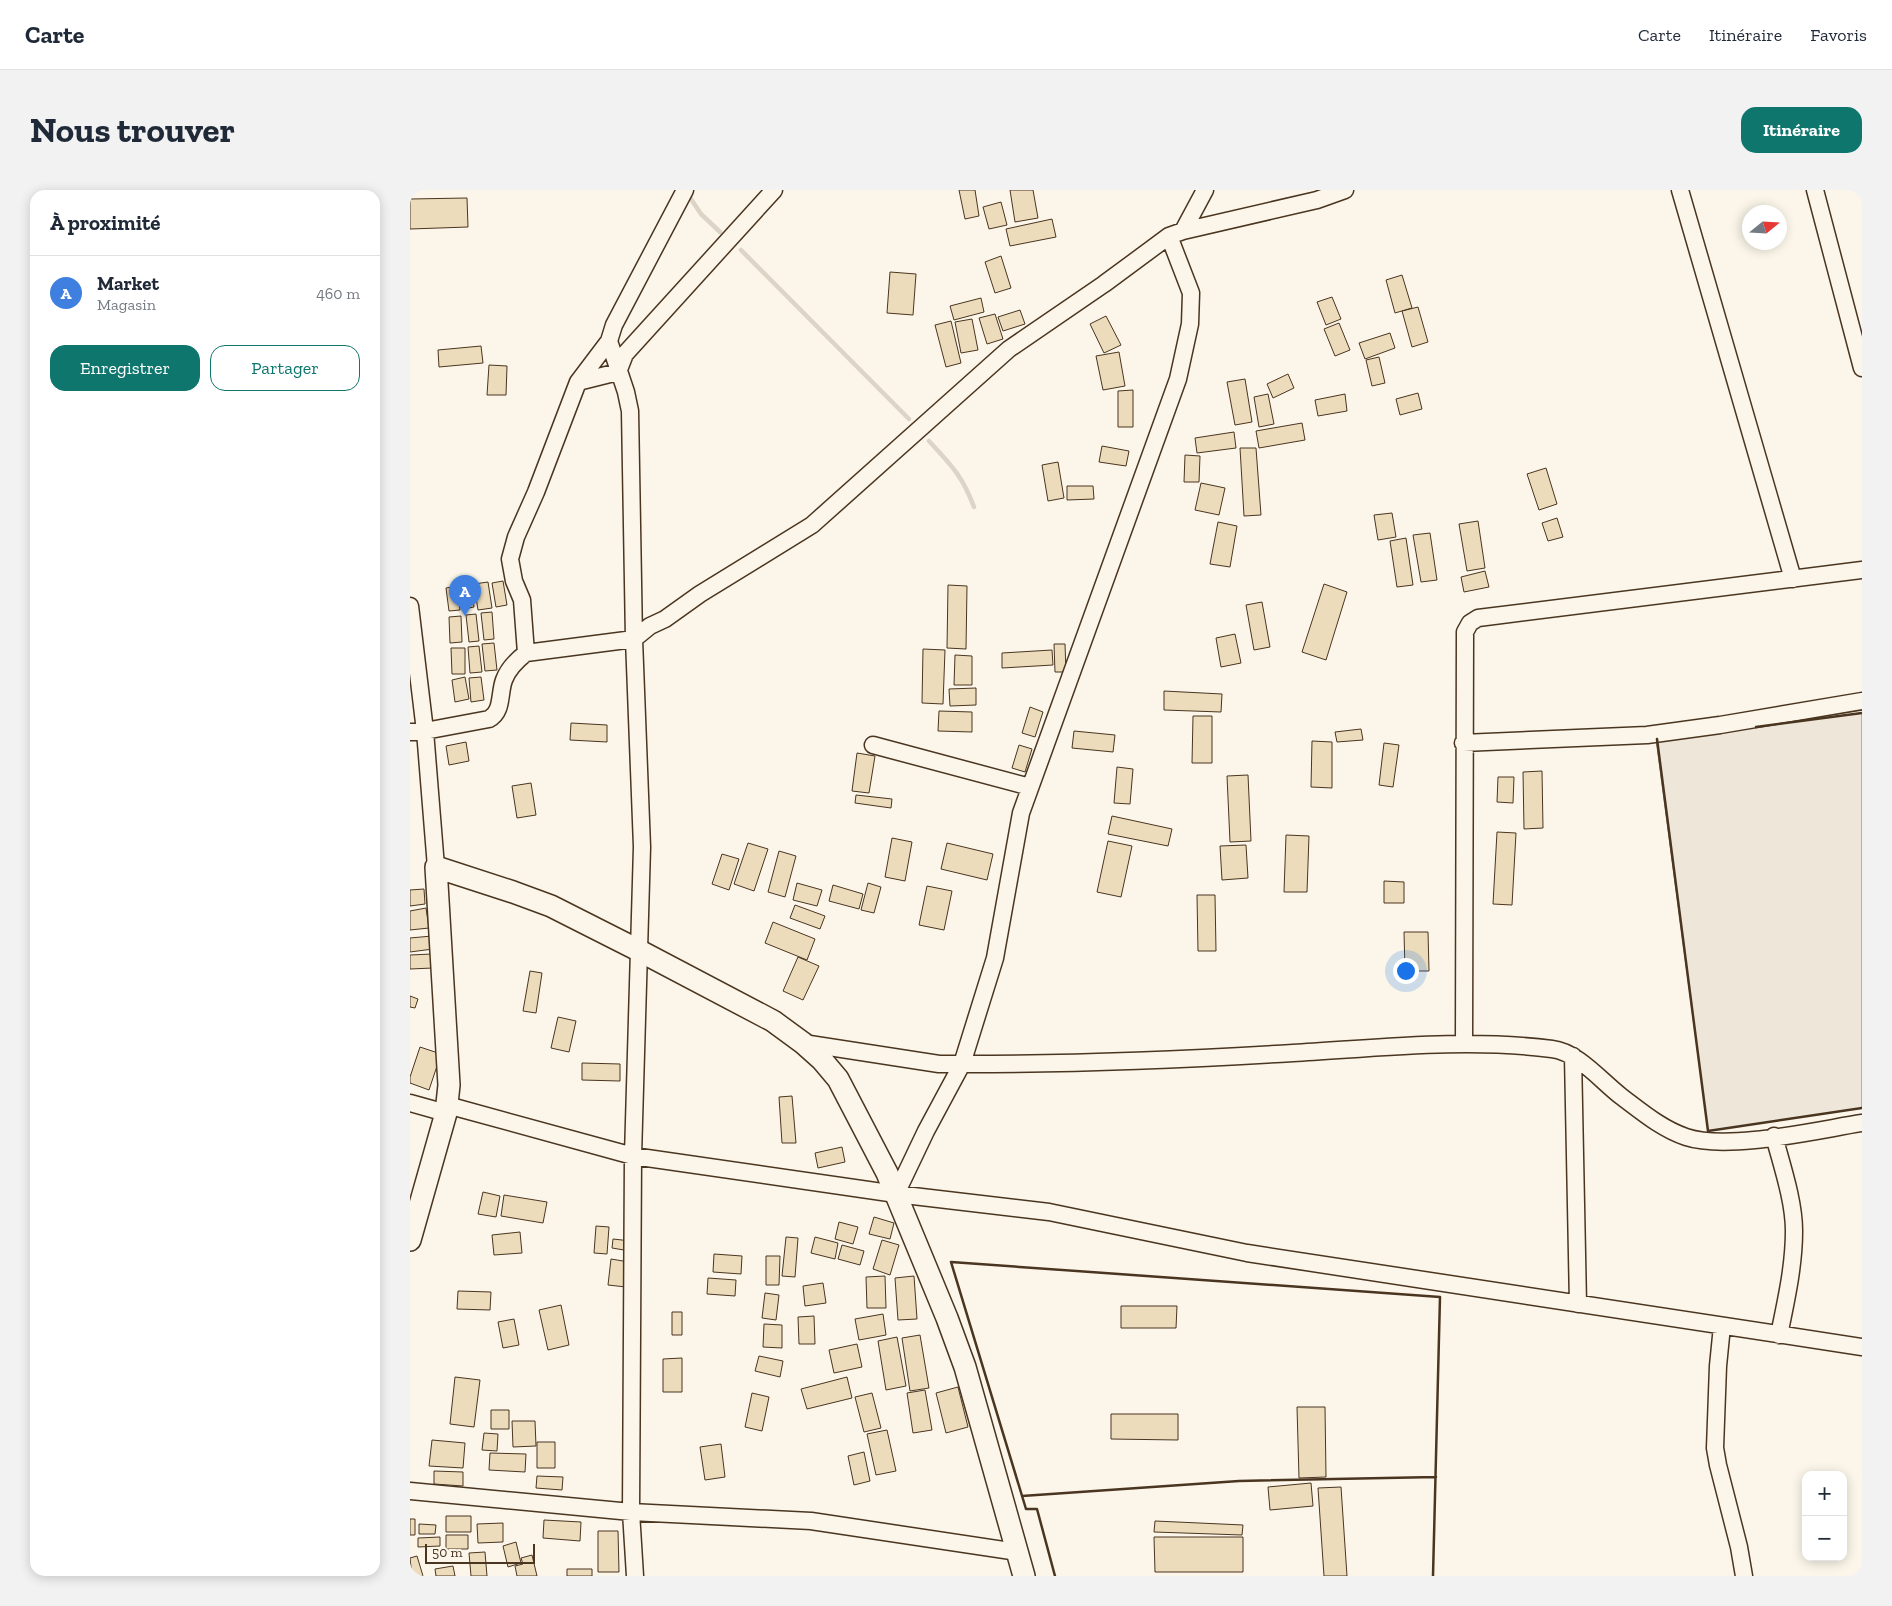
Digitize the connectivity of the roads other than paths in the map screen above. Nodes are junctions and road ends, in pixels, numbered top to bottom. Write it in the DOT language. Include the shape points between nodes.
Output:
graph roads {
  1 [pos="685,190"];
  2 [pos="774,190"];
  3 [pos="1205,190"];
  4 [pos="1345,190"];
  5 [pos="1680,190"];
  6 [pos="1815,190"];
  7 [pos="1176,234"];
  8 [pos="609,341"];
  9 [pos="1862,368"];
  10 [pos="618,372"];
  11 [pos="578,382"];
  12 [pos="1862,570"];
  13 [pos="1793,579"];
  14 [pos="410,606"];
  15 [pos="634,639"];
  16 [pos="526,653"];
  17 [pos="1862,701"];
  18 [pos="417,731"];
  19 [pos="1463,743"];
  20 [pos="873,745"];
  21 [pos="1030,788"];
  22 [pos="436,867"];
  23 [pos="638,950"];
  24 [pos="803,1043"];
  25 [pos="1464,1043"];
  26 [pos="1573,1056"];
  27 [pos="962,1064"];
  28 [pos="410,1103"];
  29 [pos="447,1109"];
  30 [pos="1862,1123"];
  31 [pos="1774,1136"];
  32 [pos="633,1156"];
  33 [pos="896,1194"];
  34 [pos="410,1240"];
  35 [pos="1578,1304"];
  36 [pos="1722,1326"];
  37 [pos="1779,1335"];
  38 [pos="1862,1347"];
  39 [pos="410,1491"];
  40 [pos="631,1512"];
  41 [pos="1018,1552"];
  42 [pos="635,1576"];
  43 [pos="1024,1576"];
  44 [pos="1744,1576"];
  1 -- 8 [label="street" via="614,325"];
  2 -- 10 [label="street" via="625,354"];
  3 -- 7 [label="street"];
  4 -- 7 [label="street" via="1317,200"];
  5 -- 13 [label="street"];
  6 -- 9 [label="street"];
  7 -- 15 [label="street" via="1009,349 812,525"];
  7 -- 21 [label="street" via="1191,293 1190,324 1178,378"];
  8 -- 10 [label="street"];
  8 -- 11 [label="street"];
  10 -- 11 [label="street"];
  10 -- 15 [label="street" via="630,411"];
  11 -- 16 [label="street" via="510,559 522,600"];
  12 -- 13 [label="street"];
  13 -- 19 [label="street" via="1478,618 1465,632"];
  14 -- 18 [label="street"];
  15 -- 16 [label="street"];
  15 -- 23 [label="street" via="642,847"];
  16 -- 18 [label="street" via="517,660 504,680 494,716 474,723"];
  17 -- 19 [label="street" via="1647,735"];
  18 -- 22 [label="street"];
  19 -- 25 [label="street"];
  20 -- 21 [label="street"];
  21 -- 27 [label="street" via="1021,813 995,958"];
  22 -- 23 [label="main road" via="551,906"];
  22 -- 29 [label="main road" via="448,1056"];
  23 -- 24 [label="main road" via="772,1021"];
  23 -- 32 [label="street"];
  24 -- 27 [label="street" via="939,1064"];
  24 -- 33 [label="main road" via="838,1079"];
  25 -- 26 [label="street" via="1553,1049"];
  25 -- 27 [label="street" via="1180,1060"];
  26 -- 31 [label="street" via="1639,1110 1665,1128 1688,1138 1712,1142"];
  26 -- 35 [label="street"];
  27 -- 33 [label="street"];
  28 -- 29 [label="street"];
  29 -- 32 [label="street"];
  29 -- 34 [label="main road"];
  30 -- 31 [label="street"];
  31 -- 37 [label="street" via="1794,1231 1789,1284"];
  32 -- 33 [label="street"];
  32 -- 40 [label="street"];
  33 -- 35 [label="street" via="1049,1212 1247,1253"];
  33 -- 41 [label="main road" via="965,1367"];
  35 -- 36 [label="street"];
  36 -- 37 [label="street"];
  36 -- 44 [label="street" via="1715,1448"];
  37 -- 38 [label="street"];
  39 -- 40 [label="street"];
  40 -- 41 [label="street" via="811,1521"];
  40 -- 42 [label="street"];
  41 -- 43 [label="main road"];
}
